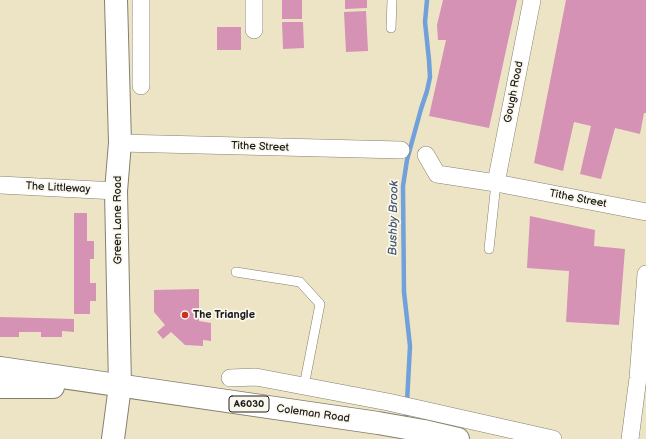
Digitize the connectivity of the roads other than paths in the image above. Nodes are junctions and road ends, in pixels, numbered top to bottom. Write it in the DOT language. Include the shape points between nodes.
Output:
graph roads {
  1 [pos="254,0"];
  2 [pos="392,0"];
  3 [pos="532,0"];
  4 [pos="116,1"];
  5 [pos="141,1"];
  6 [pos="391,28"];
  7 [pos="254,30"];
  8 [pos="142,86"];
  9 [pos="120,143"];
  10 [pos="401,150"];
  11 [pos="426,155"];
  12 [pos="496,183"];
  13 [pos="0,185"];
  14 [pos="116,191"];
  15 [pos="646,212"];
  16 [pos="489,249"];
  17 [pos="236,272"];
  18 [pos="646,274"];
  19 [pos="0,368"];
  20 [pos="230,378"];
  21 [pos="642,379"];
  22 [pos="120,386"];
  23 [pos="304,386"];
  24 [pos="0,387"];
  25 [pos="427,421"];
  26 [pos="113,439"];
  27 [pos="458,439"];
  28 [pos="553,439"];
  29 [pos="630,439"];
  1 -- 7 [label="street"];
  2 -- 6 [label="lane"];
  3 -- 12 [label="street, Gough Road"];
  4 -- 5 [label="street"];
  4 -- 9 [label="main road, Green Lane Road"];
  5 -- 8 [label="street"];
  9 -- 10 [label="street, Tithe Street"];
  9 -- 14 [label="main road, Green Lane Road"];
  11 -- 12 [label="street, Tithe Street" via="437,174"];
  12 -- 15 [label="street, Tithe Street"];
  12 -- 16 [label="lane"];
  13 -- 14 [label="street, The Littleway"];
  14 -- 22 [label="main road, Green Lane Road"];
  17 -- 23 [label="lane" via="300,282 320,304"];
  18 -- 21 [label="street"];
  19 -- 22 [label="main road, Coleman Road / A6030"];
  20 -- 23 [label="street" via="256,378"];
  21 -- 29 [label="street"];
  22 -- 24 [label="main road, Coleman Road / A6030"];
  22 -- 25 [label="main road, Coleman Road / A6030" via="378,423"];
  22 -- 26 [label="main road, Green Lane Road"];
  23 -- 25 [label="street" via="388,402"];
  25 -- 27 [label="main road, Coleman Road / A6030"];
  25 -- 28 [label="street"];
}
